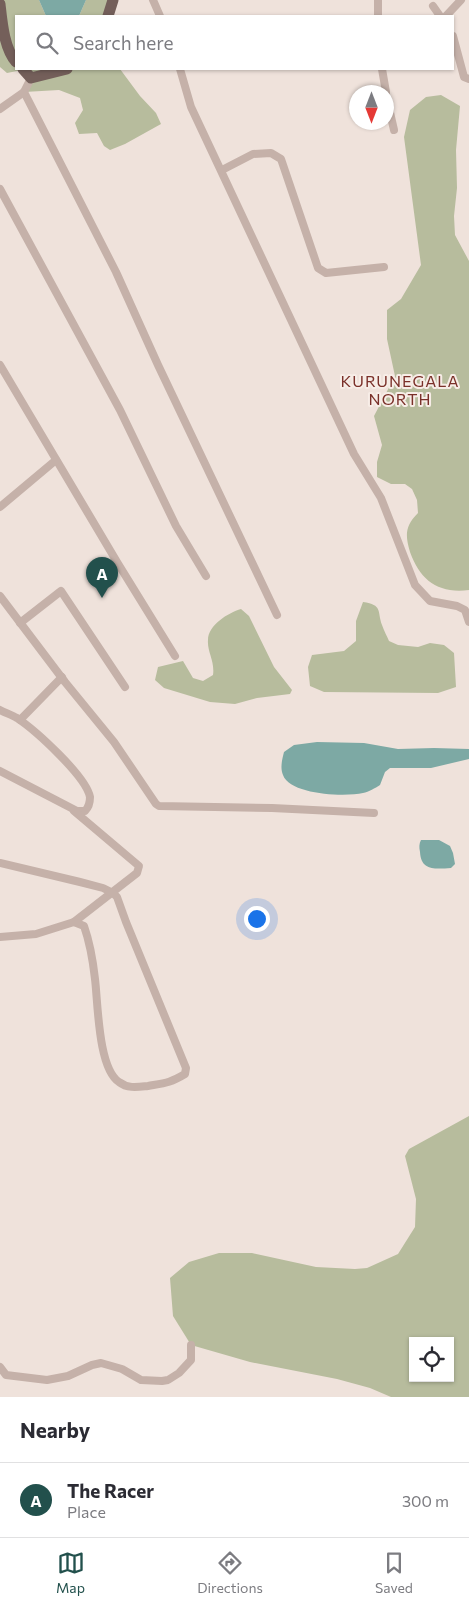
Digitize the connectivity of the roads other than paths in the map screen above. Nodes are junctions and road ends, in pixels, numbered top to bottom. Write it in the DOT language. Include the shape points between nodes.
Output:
graph roads {
  1 [pos="113,0"];
  2 [pos="153,0"];
  3 [pos="378,0"];
  4 [pos="461,0"];
  5 [pos="0,4"];
  6 [pos="433,6"];
  7 [pos="108,15"];
  8 [pos="160,15"];
  9 [pos="378,15"];
  10 [pos="439,15"];
  11 [pos="447,15"];
  12 [pos="454,40"];
  13 [pos="15,61"];
  14 [pos="24,70"];
  15 [pos="63,70"];
  16 [pos="180,70"];
  17 [pos="382,70"];
  18 [pos="31,78"];
  19 [pos="469,79"];
  20 [pos="385,85"];
  21 [pos="24,92"];
  22 [pos="0,109"];
  23 [pos="222,170"];
  24 [pos="0,190"];
  25 [pos="384,266"];
  26 [pos="0,365"];
  27 [pos="56,460"];
  28 [pos="0,507"];
  29 [pos="206,576"];
  30 [pos="0,596"];
  31 [pos="277,614"];
  32 [pos="469,622"];
  33 [pos="20,623"];
  34 [pos="175,656"];
  35 [pos="62,677"];
  36 [pos="125,687"];
  37 [pos="0,710"];
  38 [pos="20,720"];
  39 [pos="0,771"];
  40 [pos="70,807"];
  41 [pos="374,813"];
  42 [pos="0,863"];
  43 [pos="112,892"];
  44 [pos="74,922"];
  45 [pos="0,936"];
  46 [pos="191,1345"];
  47 [pos="0,1367"];
  1 -- 7 [label="main road"];
  2 -- 8 [label="street"];
  3 -- 9 [label="street"];
  4 -- 11 [label="street"];
  5 -- 13 [label="main road" via="2,30"];
  6 -- 10 [label="street"];
  12 -- 19 [label="street" via="464,77"];
  14 -- 18 [label="main road"];
  15 -- 18 [label="main road"];
  16 -- 23 [label="street" via="192,107"];
  17 -- 20 [label="street"];
  18 -- 21 [label="street"];
  21 -- 22 [label="street"];
  21 -- 31 [label="street" via="116,272"];
  23 -- 25 [label="street" via="253,154 271,153 281,159 318,268 326,274"];
  23 -- 32 [label="street" via="354,454 381,498 414,585 430,601 465,610"];
  24 -- 29 [label="street" via="120,410 176,526"];
  26 -- 27 [label="street"];
  27 -- 28 [label="street"];
  27 -- 34 [label="street"];
  30 -- 33 [label="street"];
  33 -- 35 [label="street"];
  33 -- 36 [label="street" via="61,591"];
  35 -- 38 [label="street"];
  35 -- 41 [label="street" via="159,806"];
  37 -- 38 [label="street"];
  38 -- 40 [label="street" via="55,749 84,784 90,796 89,806 85,811"];
  39 -- 40 [label="street"];
  40 -- 43 [label="street" via="139,866 137,873"];
  42 -- 43 [label="street"];
  43 -- 44 [label="street"];
  43 -- 44 [label="street" via="117,897 186,1068 184,1074 171,1082 133,1088 118,1082 110,1072 100,1039 88,939 84,926"];
  44 -- 45 [label="street" via="36,934"];
  46 -- 47 [label="street" via="191,1360 179,1373 162,1381 141,1380 122,1368 100,1363 68,1376 47,1380 6,1375"];
}
